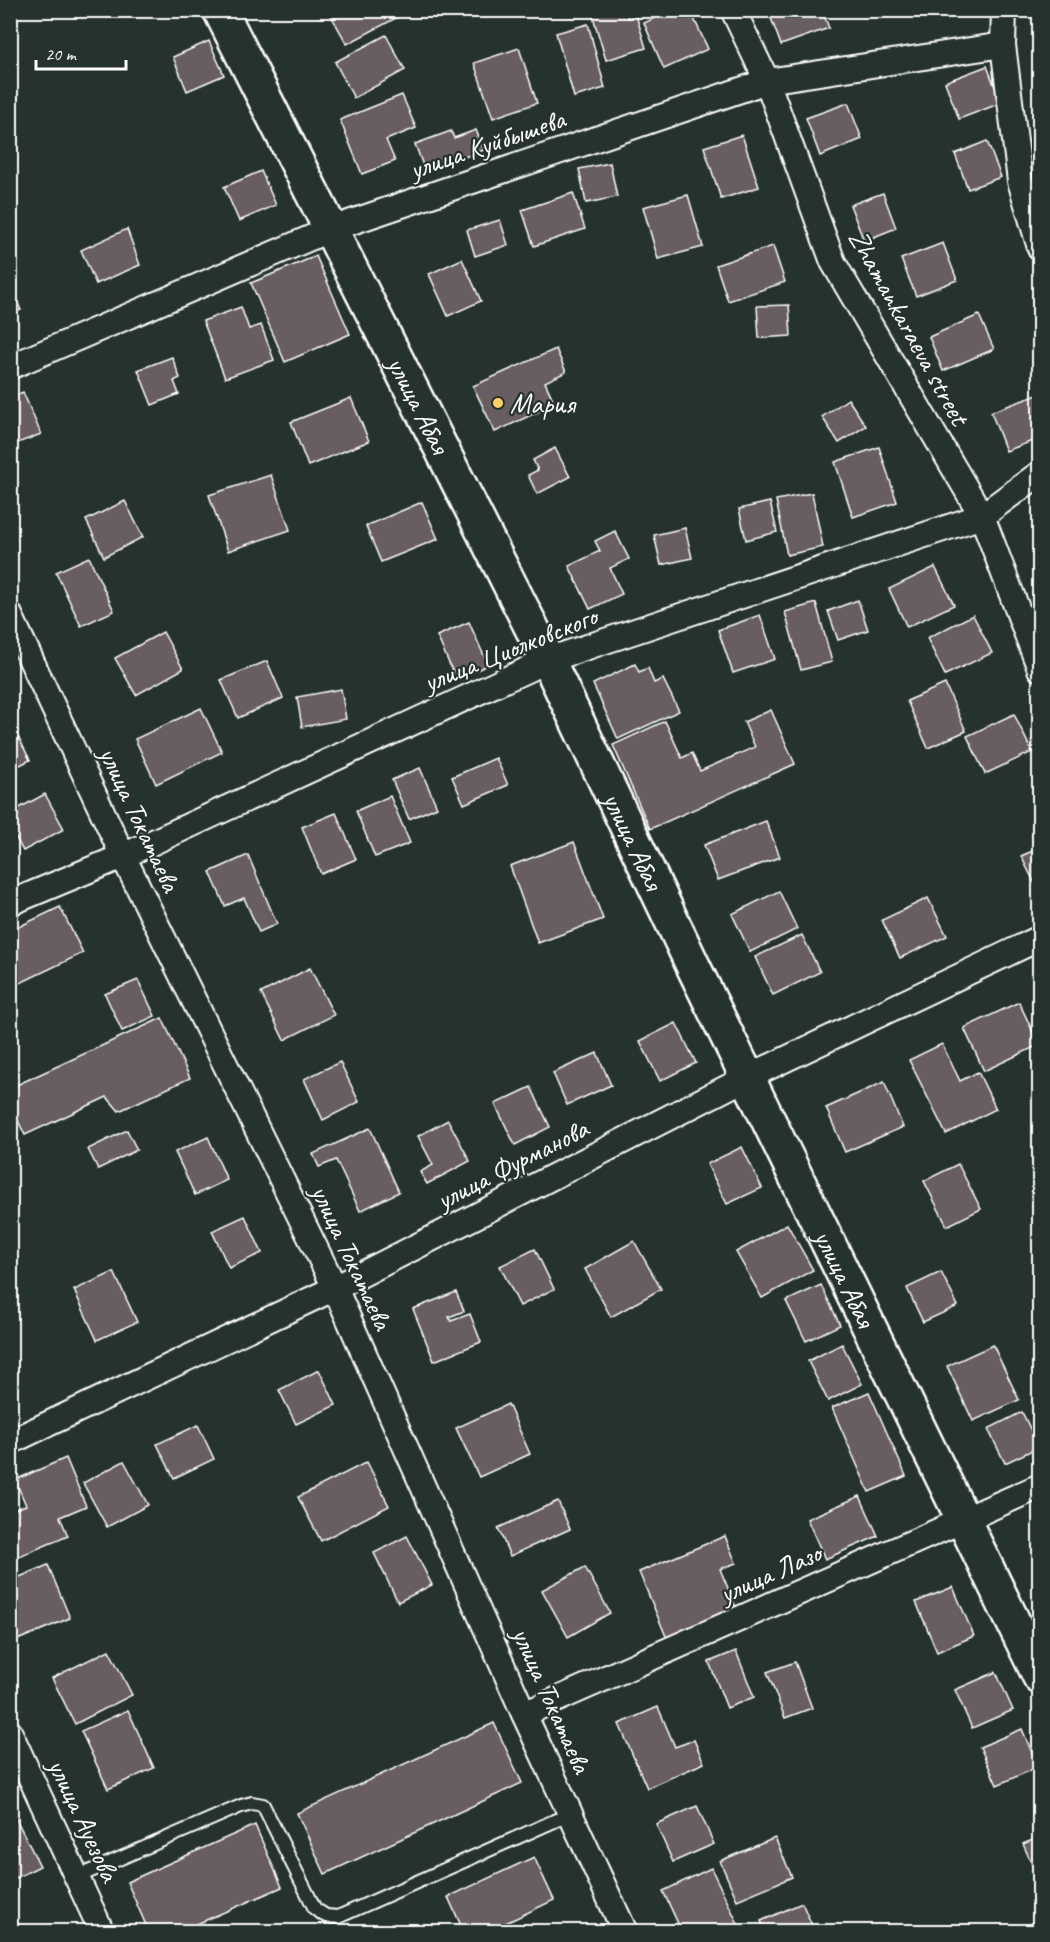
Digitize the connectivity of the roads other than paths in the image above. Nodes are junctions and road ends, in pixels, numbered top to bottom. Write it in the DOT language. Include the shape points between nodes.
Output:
graph roads {
  1 [pos="220,10"];
  2 [pos="733,10"];
  3 [pos="1004,10"];
  4 [pos="1004,45"];
  5 [pos="767,81"];
  6 [pos="331,229"];
  7 [pos="1040,248"];
  8 [pos="10,367"];
  9 [pos="1040,473"];
  10 [pos="982,516"];
  11 [pos="10,615"];
  12 [pos="548,660"];
  13 [pos="1040,669"];
  14 [pos="123,856"];
  15 [pos="10,903"];
  16 [pos="1040,938"];
  17 [pos="748,1077"];
  18 [pos="335,1288"];
  19 [pos="10,1442"];
  20 [pos="1040,1486"];
  21 [pos="962,1520"];
  22 [pos="1040,1677"];
  23 [pos="524,1714"];
  24 [pos="10,1733"];
  25 [pos="570,1814"];
  26 [pos="77,1877"];
  27 [pos="102,1932"];
  28 [pos="625,1932"];
  1 -- 6 [label="street, улица Абая"];
  2 -- 5 [label="street, Zhamankaraeva street"];
  3 -- 4 [label="street"];
  4 -- 5 [label="street, улица Куйбышева"];
  4 -- 7 [label="street" via="1020,181"];
  5 -- 6 [label="street, улица Куйбышева"];
  5 -- 10 [label="street, Zhamankaraeva street" via="833,262"];
  6 -- 8 [label="street, улица Куйбышева"];
  6 -- 12 [label="street, улица Абая"];
  9 -- 10 [label="street, улица Циолковского"];
  10 -- 12 [label="street, улица Циолковского"];
  10 -- 13 [label="street, Zhamankaraeva street"];
  11 -- 14 [label="street, улица Токатаева"];
  12 -- 14 [label="street, улица Циолковского"];
  12 -- 17 [label="street, улица Абая"];
  14 -- 15 [label="street, улица Циолковского"];
  14 -- 18 [label="street, улица Токатаева"];
  16 -- 17 [label="street, улица Фурманова"];
  17 -- 18 [label="street, улица Фурманова"];
  17 -- 21 [label="street, улица Абая"];
  18 -- 19 [label="street, улица Фурманова"];
  18 -- 23 [label="street, улица Токатаева"];
  20 -- 21 [label="street, улица Лазо"];
  21 -- 22 [label="street, улица Абая"];
  21 -- 23 [label="street, улица Лазо"];
  23 -- 25 [label="street, улица Токатаева"];
  24 -- 26 [label="street, улица Ауезова"];
  25 -- 26 [label="lane" via="338,1917 315,1909 263,1805 252,1803"];
  25 -- 28 [label="street, улица Токатаева"];
  26 -- 27 [label="street, улица Ауезова"];
}
